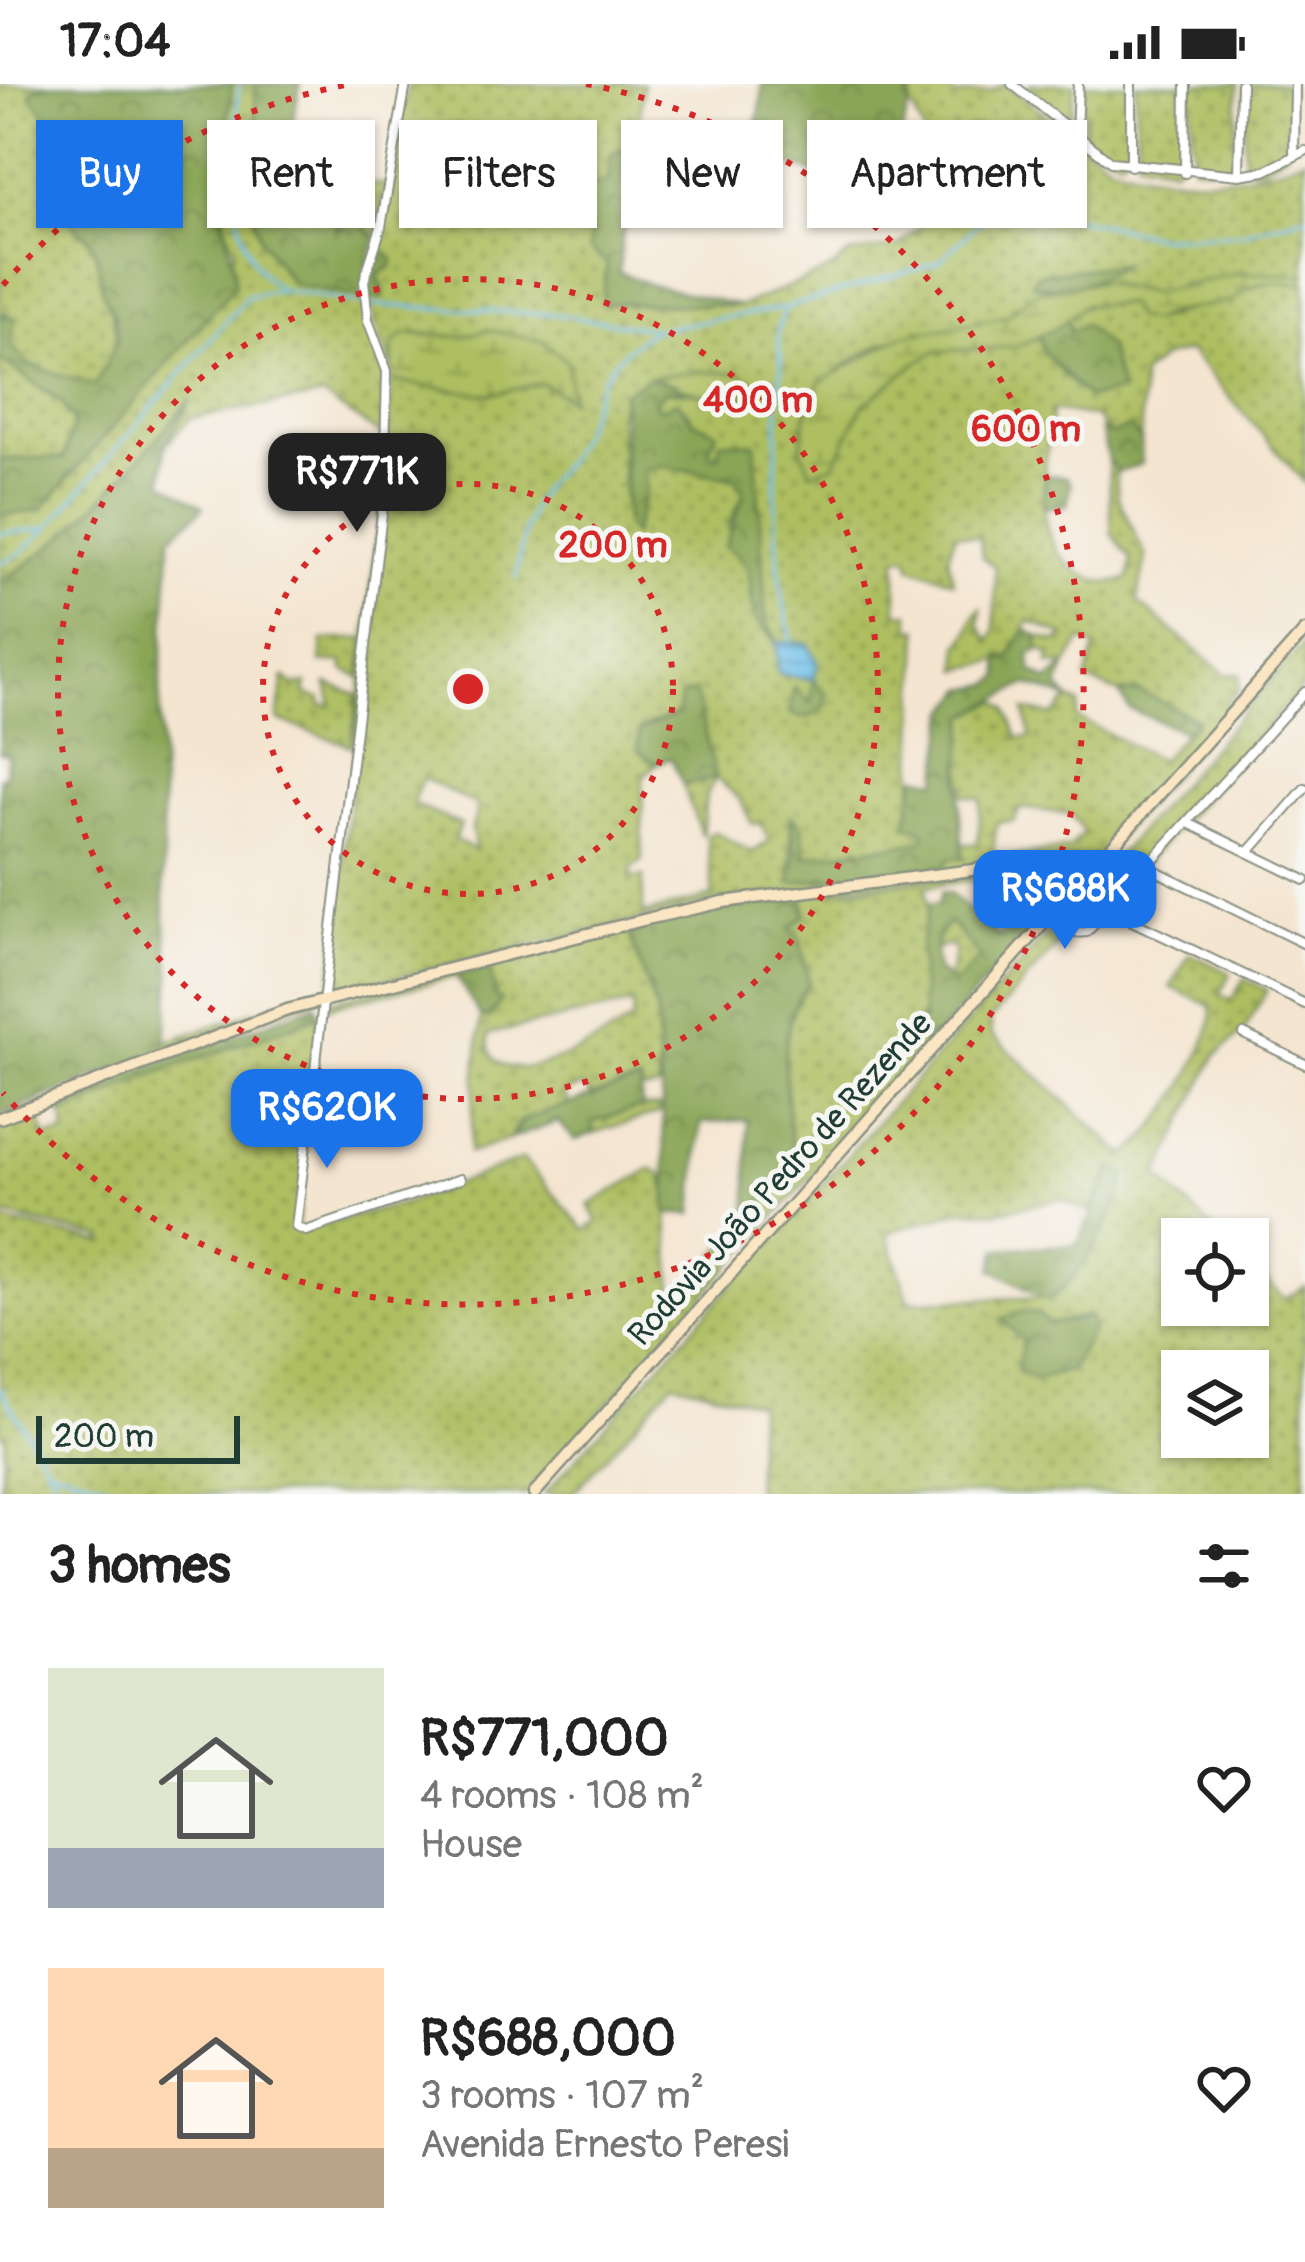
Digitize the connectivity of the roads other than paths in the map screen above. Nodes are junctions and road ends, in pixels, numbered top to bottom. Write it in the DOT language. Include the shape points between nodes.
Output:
graph roads {
  1 [pos="406,84"];
  2 [pos="1012,84"];
  3 [pos="1026,84"];
  4 [pos="1078,84"];
  5 [pos="1131,84"];
  6 [pos="1186,84"];
  7 [pos="1241,84"];
  8 [pos="1294,84"];
  9 [pos="1026,98"];
  10 [pos="1054,120"];
  11 [pos="1077,120"];
  12 [pos="1087,145"];
  13 [pos="1305,151"];
  14 [pos="1294,156"];
  15 [pos="1131,167"];
  16 [pos="1185,173"];
  17 [pos="1239,175"];
  18 [pos="1305,631"];
  19 [pos="1305,692"];
  20 [pos="1305,788"];
  21 [pos="1187,823"];
  22 [pos="1250,852"];
  23 [pos="1101,862"];
  24 [pos="1150,868"];
  25 [pos="1305,880"];
  26 [pos="1109,910"];
  27 [pos="1053,912"];
  28 [pos="1305,944"];
  29 [pos="325,999"];
  30 [pos="1305,1004"];
  31 [pos="1244,1034"];
  32 [pos="1305,1064"];
  33 [pos="0,1118"];
  34 [pos="460,1179"];
  35 [pos="534,1494"];
  1 -- 29 [label="street" via="364,281 387,371 384,497"];
  2 -- 9 [label="street"];
  3 -- 9 [label="street"];
  4 -- 11 [label="street"];
  5 -- 15 [label="street"];
  6 -- 16 [label="street"];
  7 -- 17 [label="street"];
  8 -- 14 [label="street"];
  9 -- 10 [label="street"];
  12 -- 15 [label="street"];
  13 -- 14 [label="street"];
  14 -- 17 [label="street"];
  15 -- 16 [label="street"];
  16 -- 17 [label="street"];
  18 -- 23 [label="main road, Rodovia João Pedro de Rezende"];
  19 -- 21 [label="street"];
  20 -- 22 [label="street"];
  21 -- 22 [label="street"];
  21 -- 24 [label="street"];
  22 -- 25 [label="street"];
  23 -- 27 [label="main road, Rodovia João Pedro de Rezende"];
  23 -- 29 [label="main road" via="1051,860 723,902"];
  24 -- 26 [label="street"];
  24 -- 28 [label="street"];
  26 -- 27 [label="street" via="1079,934"];
  26 -- 30 [label="street"];
  27 -- 35 [label="main road, Rodovia João Pedro de Rezende"];
  29 -- 33 [label="main road"];
  29 -- 34 [label="street" via="296,1229"];
  31 -- 32 [label="street"];
}
